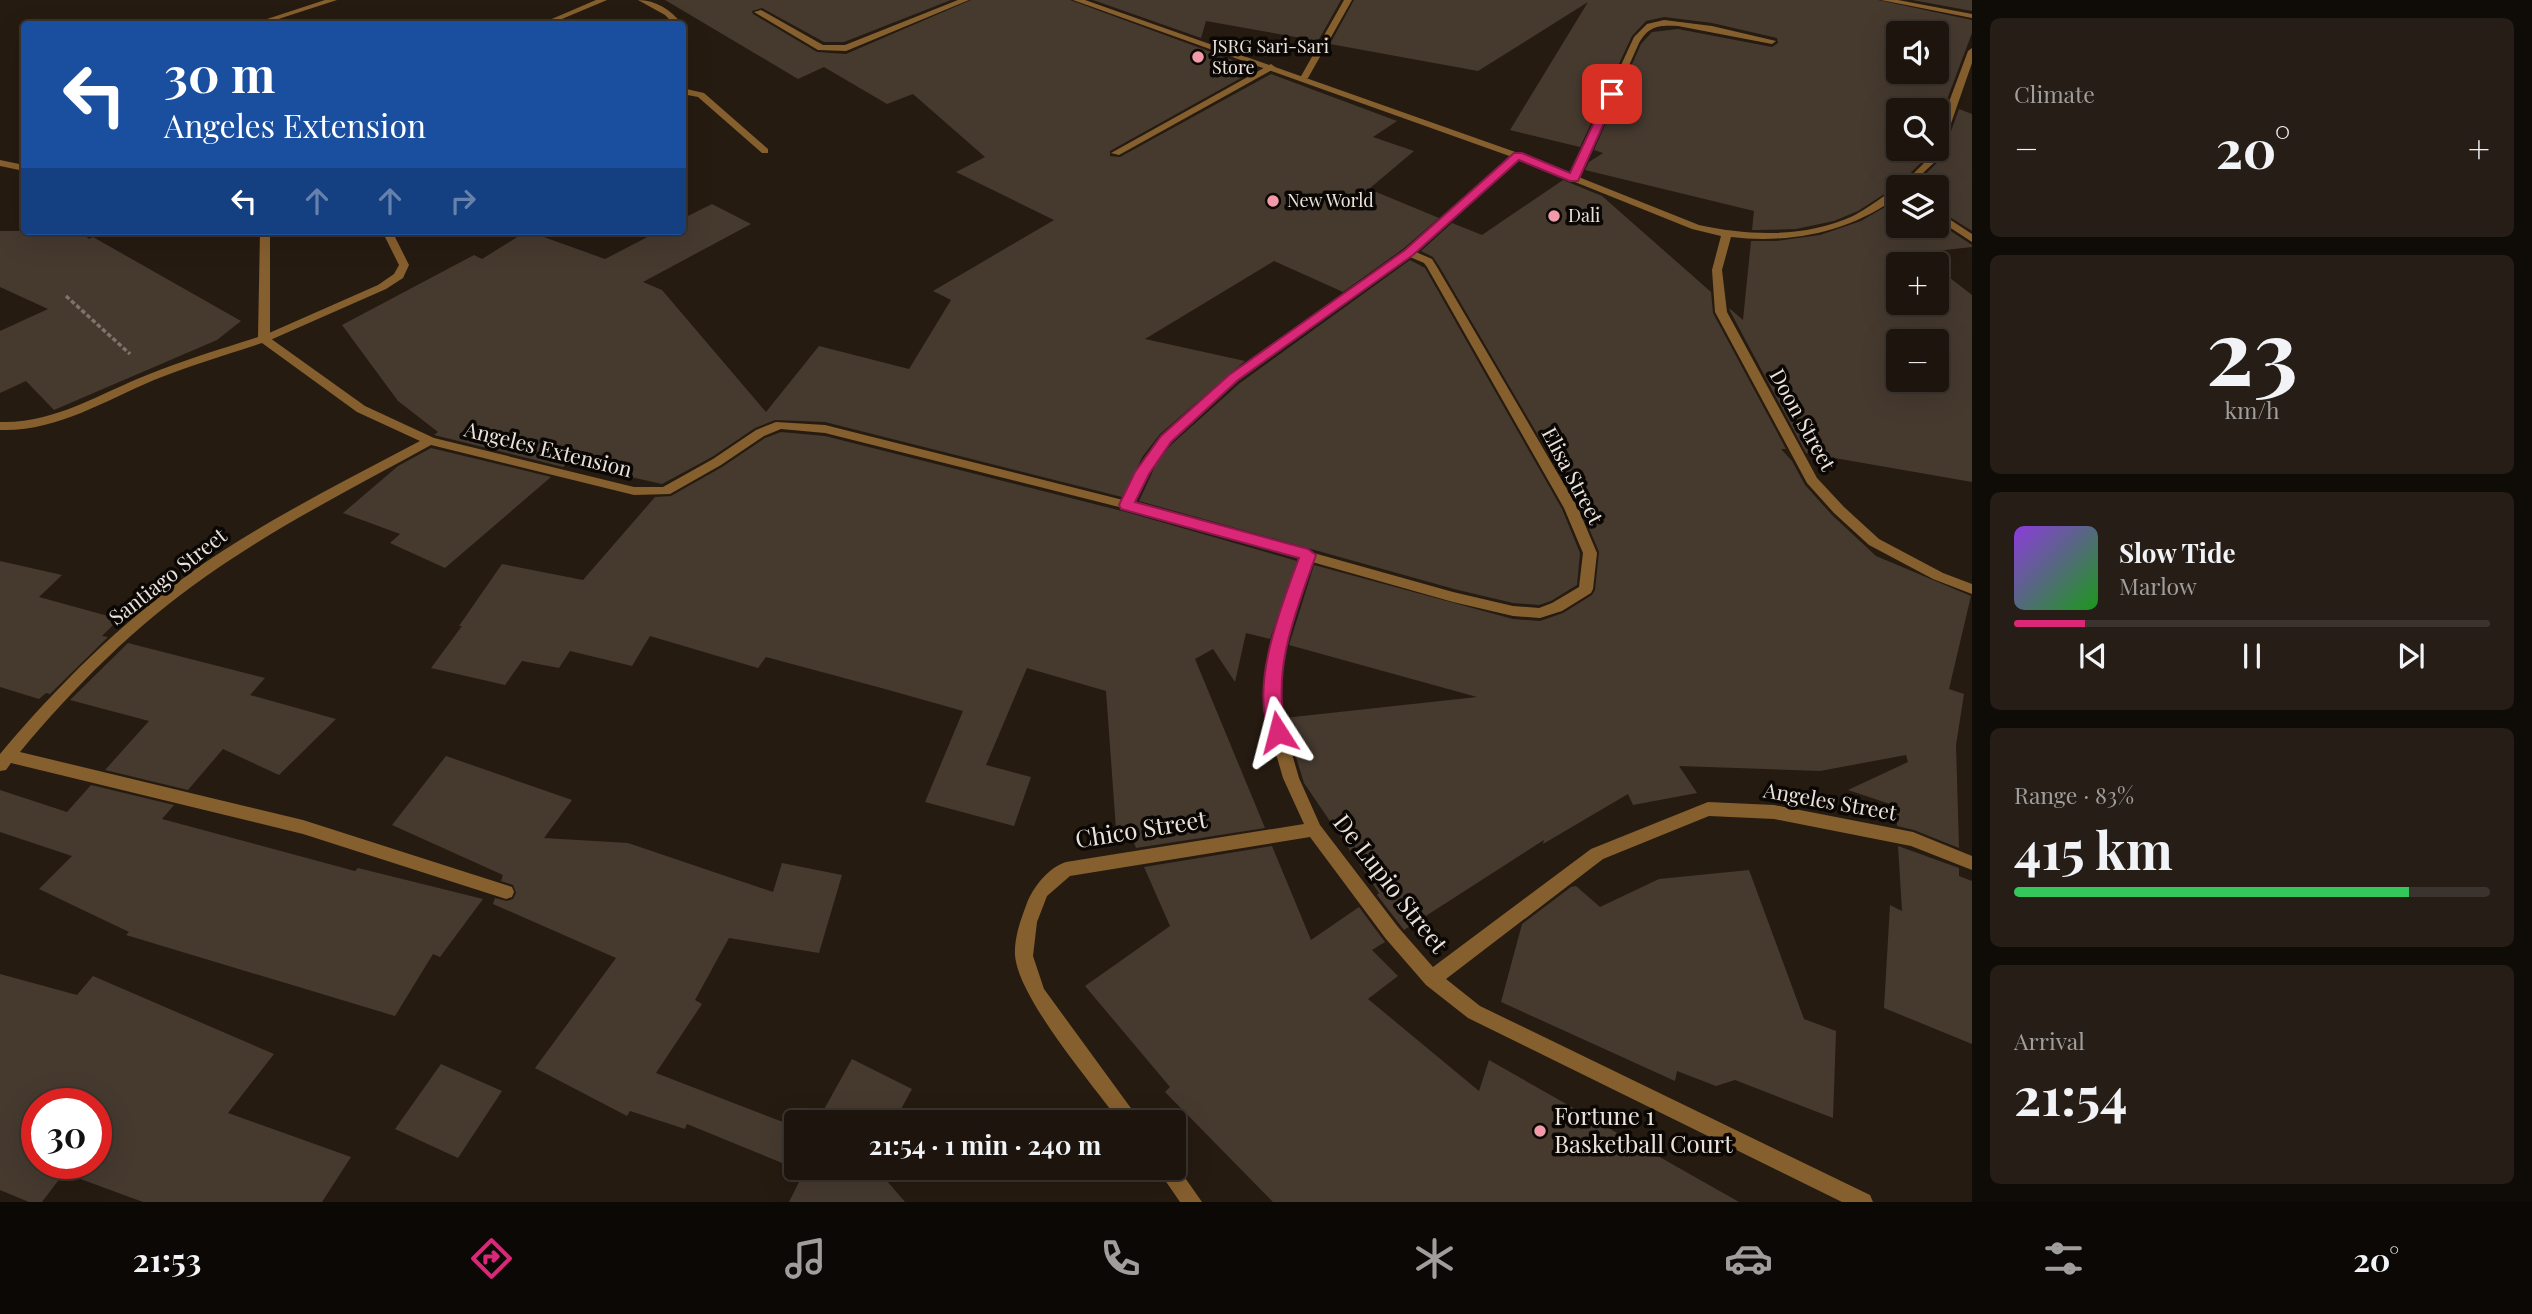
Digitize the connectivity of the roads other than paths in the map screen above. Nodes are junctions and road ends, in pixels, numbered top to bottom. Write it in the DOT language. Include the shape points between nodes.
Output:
graph roads {
  1 [pos="333,0"];
  2 [pos="603,0"];
  3 [pos="642,0"];
  4 [pos="965,0"];
  5 [pos="1077,0"];
  6 [pos="1348,0"];
  7 [pos="1885,0"];
  8 [pos="758,12"];
  9 [pos="1972,16"];
  10 [pos="266,21"];
  11 [pos="551,21"];
  12 [pos="675,21"];
  13 [pos="1772,41"];
  14 [pos="1972,51"];
  15 [pos="1271,66"];
  16 [pos="1304,78"];
  17 [pos="686,92"];
  18 [pos="1949,115"];
  19 [pos="765,150"];
  20 [pos="1116,153"];
  21 [pos="1518,156"];
  22 [pos="1931,161"];
  23 [pos="0,163"];
  24 [pos="21,167"];
  25 [pos="1916,175"];
  26 [pos="1574,178"];
  27 [pos="1886,202"];
  28 [pos="1949,223"];
  29 [pos="265,235"];
  30 [pos="389,235"];
  31 [pos="1727,236"];
  32 [pos="1972,239"];
  33 [pos="1409,253"];
  34 [pos="264,339"];
  35 [pos="0,426"];
  36 [pos="16,429"];
  37 [pos="0,439"];
  38 [pos="430,441"];
  39 [pos="1127,505"];
  40 [pos="1308,555"];
  41 [pos="1972,589"];
  42 [pos="4,760"];
  43 [pos="1314,829"];
  44 [pos="1972,863"];
  45 [pos="506,892"];
  46 [pos="1433,979"];
  47 [pos="1123,1110"];
  48 [pos="1176,1180"];
  49 [pos="1192,1202"];
  50 [pos="1863,1202"];
  1 -- 10 [label="street"];
  2 -- 11 [label="street"];
  3 -- 12 [label="street"];
  4 -- 8 [label="street" via="846,48 833,49 821,48"];
  5 -- 15 [label="street"];
  6 -- 16 [label="street"];
  7 -- 9 [label="street"];
  13 -- 26 [label="street" via="1681,25 1660,23 1646,28"];
  14 -- 18 [label="street"];
  15 -- 16 [label="street"];
  15 -- 20 [label="street"];
  16 -- 21 [label="street"];
  17 -- 19 [label="street" via="701,95"];
  21 -- 26 [label="street"];
  21 -- 33 [label="street"];
  22 -- 25 [label="street"];
  23 -- 24 [label="street"];
  26 -- 31 [label="street"];
  27 -- 31 [label="street" via="1854,220 1775,238"];
  28 -- 32 [label="street"];
  29 -- 34 [label="street"];
  30 -- 34 [label="street" via="404,265 399,276"];
  31 -- 41 [label="street, Doon Street" via="1717,270 1721,312 1812,480 1874,542"];
  33 -- 39 [label="street" via="1234,377 1166,439 1151,457"];
  33 -- 40 [label="street, Elisa Street" via="1432,267 1571,508 1590,553 1586,589 1541,612 1513,611"];
  34 -- 36 [label="street" via="154,375"];
  34 -- 38 [label="street, Angeles Extension" via="361,409"];
  35 -- 36 [label="street"];
  36 -- 37 [label="street"];
  38 -- 39 [label="street, Angeles Extension" via="646,493 665,491 760,433 789,424 825,429"];
  38 -- 42 [label="street, Santiago Street" via="281,522 193,579 81,677"];
  39 -- 40 [label="street, Angeles Extension"];
  40 -- 43 [label="street, De Lupio Street" via="1280,634 1271,709 1291,778"];
  42 -- 45 [label="street" via="303,827"];
  43 -- 46 [label="street, De Lupio Street" via="1392,933"];
  43 -- 47 [label="street, Chico Street" via="1066,869 1040,891 1028,922 1024,956 1036,993"];
  44 -- 46 [label="street, Angeles Street" via="1913,839 1774,812 1708,810 1597,854"];
  46 -- 50 [label="street, De Lupio Street" via="1474,1012"];
  48 -- 49 [label="street"];
}
